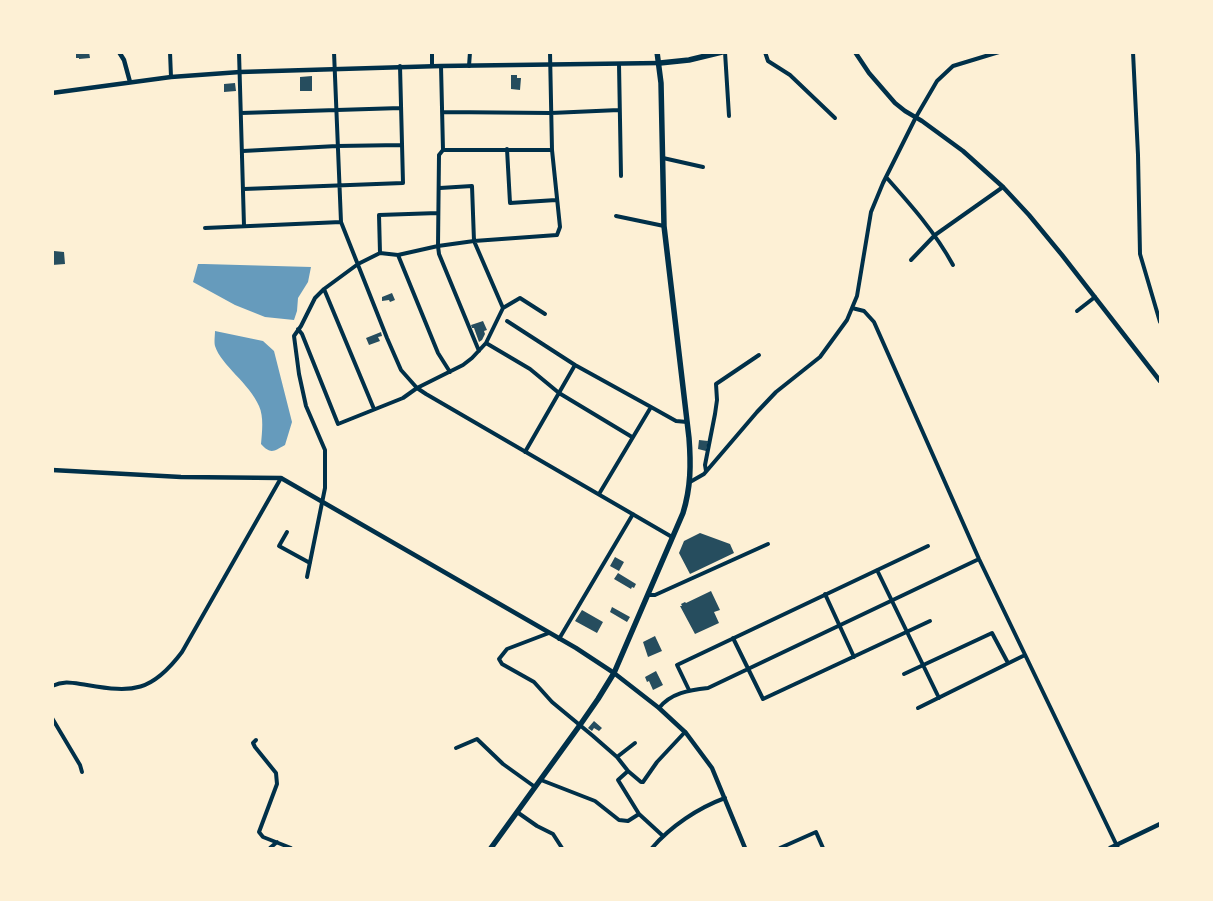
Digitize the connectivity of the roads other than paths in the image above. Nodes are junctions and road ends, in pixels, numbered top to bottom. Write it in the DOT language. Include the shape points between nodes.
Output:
graph roads {
  1 [pos="119,52"];
  2 [pos="170,52"];
  3 [pos="240,52"];
  4 [pos="334,52"];
  5 [pos="432,52"];
  6 [pos="470,52"];
  7 [pos="550,52"];
  8 [pos="657,52"];
  9 [pos="723,52"];
  10 [pos="764,52"];
  11 [pos="855,52"];
  12 [pos="1000,52"];
  13 [pos="1133,52"];
  14 [pos="660,63"];
  15 [pos="550,64"];
  16 [pos="618,64"];
  17 [pos="400,66"];
  18 [pos="432,66"];
  19 [pos="441,66"];
  20 [pos="469,66"];
  21 [pos="334,68"];
  22 [pos="240,72"];
  23 [pos="171,77"];
  24 [pos="130,82"];
  25 [pos="52,93"];
  26 [pos="401,108"];
  27 [pos="336,109"];
  28 [pos="619,110"];
  29 [pos="442,112"];
  30 [pos="241,113"];
  31 [pos="551,113"];
  32 [pos="729,116"];
  33 [pos="916,117"];
  34 [pos="836,118"];
  35 [pos="402,145"];
  36 [pos="337,146"];
  37 [pos="443,150"];
  38 [pos="507,150"];
  39 [pos="552,150"];
  40 [pos="243,151"];
  41 [pos="663,158"];
  42 [pos="703,167"];
  43 [pos="620,176"];
  44 [pos="886,177"];
  45 [pos="339,185"];
  46 [pos="1004,187"];
  47 [pos="244,188"];
  48 [pos="440,188"];
  49 [pos="556,200"];
  50 [pos="438,213"];
  51 [pos="616,216"];
  52 [pos="341,222"];
  53 [pos="244,226"];
  54 [pos="664,226"];
  55 [pos="205,228"];
  56 [pos="935,235"];
  57 [pos="474,241"];
  58 [pos="438,246"];
  59 [pos="380,253"];
  60 [pos="398,256"];
  61 [pos="911,260"];
  62 [pos="358,264"];
  63 [pos="953,265"];
  64 [pos="324,289"];
  65 [pos="1095,297"];
  66 [pos="503,308"];
  67 [pos="852,308"];
  68 [pos="1077,311"];
  69 [pos="545,314"];
  70 [pos="506,321"];
  71 [pos="1160,322"];
  72 [pos="298,329"];
  73 [pos="486,343"];
  74 [pos="479,351"];
  75 [pos="759,355"];
  76 [pos="575,366"];
  77 [pos="450,372"];
  78 [pos="1160,379"];
  79 [pos="417,388"];
  80 [pos="558,393"];
  81 [pos="651,407"];
  82 [pos="374,409"];
  83 [pos="687,422"];
  84 [pos="632,437"];
  85 [pos="524,452"];
  86 [pos="52,470"];
  87 [pos="706,471"];
  88 [pos="281,478"];
  89 [pos="690,482"];
  90 [pos="599,494"];
  91 [pos="322,502"];
  92 [pos="633,514"];
  93 [pos="287,532"];
  94 [pos="672,537"];
  95 [pos="768,544"];
  96 [pos="928,546"];
  97 [pos="979,559"];
  98 [pos="310,563"];
  99 [pos="877,570"];
  100 [pos="307,577"];
  101 [pos="825,594"];
  102 [pos="648,595"];
  103 [pos="892,600"];
  104 [pos="930,621"];
  105 [pos="840,625"];
  106 [pos="906,632"];
  107 [pos="549,633"];
  108 [pos="734,638"];
  109 [pos="559,639"];
  110 [pos="1025,655"];
  111 [pos="854,657"];
  112 [pos="1008,663"];
  113 [pos="922,666"];
  114 [pos="748,668"];
  115 [pos="614,673"];
  116 [pos="904,674"];
  117 [pos="52,686"];
  118 [pos="689,690"];
  119 [pos="939,698"];
  120 [pos="658,708"];
  121 [pos="918,708"];
  122 [pos="52,718"];
  123 [pos="580,725"];
  124 [pos="685,732"];
  125 [pos="256,740"];
  126 [pos="635,743"];
  127 [pos="456,748"];
  128 [pos="617,757"];
  129 [pos="628,771"];
  130 [pos="82,772"];
  131 [pos="541,780"];
  132 [pos="535,787"];
  133 [pos="725,798"];
  134 [pos="517,812"];
  135 [pos="639,814"];
  136 [pos="1160,824"];
  137 [pos="663,836"];
  138 [pos="277,842"];
  139 [pos="1117,847"];
  140 [pos="270,848"];
  141 [pos="290,848"];
  142 [pos="491,848"];
  143 [pos="562,848"];
  144 [pos="652,848"];
  145 [pos="745,848"];
  146 [pos="780,848"];
  147 [pos="823,848"];
  148 [pos="1110,848"];
  1 -- 24 [label="street"];
  2 -- 23 [label="street"];
  3 -- 22 [label="street"];
  4 -- 21 [label="street"];
  5 -- 18 [label="street"];
  6 -- 20 [label="street"];
  7 -- 15 [label="street"];
  8 -- 14 [label="main road"];
  9 -- 14 [label="main road"];
  9 -- 32 [label="street"];
  10 -- 34 [label="street" via="768,61 790,75"];
  11 -- 33 [label="street" via="880,88"];
  12 -- 33 [label="street" via="953,66 937,81"];
  13 -- 71 [label="street" via="1140,254"];
  14 -- 16 [label="street"];
  14 -- 41 [label="main road"];
  15 -- 16 [label="street"];
  15 -- 20 [label="street"];
  15 -- 31 [label="street"];
  16 -- 28 [label="street"];
  17 -- 18 [label="street"];
  17 -- 21 [label="street"];
  17 -- 26 [label="street"];
  18 -- 19 [label="street"];
  19 -- 20 [label="street"];
  19 -- 29 [label="street"];
  21 -- 22 [label="street"];
  21 -- 27 [label="street"];
  22 -- 23 [label="street"];
  22 -- 30 [label="street"];
  23 -- 24 [label="street"];
  24 -- 25 [label="street"];
  26 -- 27 [label="street"];
  26 -- 35 [label="street"];
  27 -- 30 [label="street"];
  27 -- 36 [label="street"];
  28 -- 31 [label="street"];
  28 -- 43 [label="street"];
  29 -- 31 [label="street"];
  29 -- 37 [label="street"];
  30 -- 40 [label="street"];
  31 -- 39 [label="street"];
  33 -- 44 [label="street"];
  33 -- 46 [label="street" via="963,151"];
  35 -- 36 [label="street"];
  35 -- 45 [label="street" via="403,183"];
  36 -- 40 [label="street"];
  36 -- 45 [label="street"];
  37 -- 38 [label="street"];
  37 -- 48 [label="street" via="439,155"];
  38 -- 39 [label="street"];
  38 -- 49 [label="street" via="510,203"];
  39 -- 49 [label="street"];
  40 -- 47 [label="street"];
  41 -- 42 [label="street"];
  41 -- 54 [label="main road"];
  44 -- 56 [label="street"];
  44 -- 67 [label="street" via="871,212 857,296"];
  45 -- 47 [label="street"];
  45 -- 52 [label="street"];
  46 -- 56 [label="street"];
  46 -- 65 [label="street"];
  47 -- 53 [label="street"];
  48 -- 50 [label="street"];
  48 -- 57 [label="street" via="472,186"];
  49 -- 57 [label="street" via="560,227 557,235"];
  50 -- 58 [label="street"];
  50 -- 59 [label="street" via="379,215"];
  51 -- 54 [label="street"];
  52 -- 53 [label="street"];
  52 -- 62 [label="street"];
  53 -- 55 [label="street"];
  54 -- 83 [label="main road"];
  56 -- 61 [label="street"];
  56 -- 63 [label="street"];
  57 -- 58 [label="street"];
  57 -- 66 [label="street"];
  58 -- 60 [label="street"];
  58 -- 74 [label="street"];
  59 -- 60 [label="street"];
  59 -- 62 [label="street"];
  60 -- 77 [label="street" via="438,353"];
  62 -- 64 [label="street"];
  62 -- 79 [label="street" via="401,370"];
  64 -- 72 [label="street" via="315,298"];
  64 -- 82 [label="street"];
  65 -- 68 [label="street"];
  65 -- 78 [label="street"];
  66 -- 69 [label="street" via="520,298"];
  66 -- 73 [label="street"];
  67 -- 87 [label="street" via="820,357 776,392"];
  67 -- 97 [label="street" via="864,311 874,322"];
  70 -- 76 [label="street"];
  72 -- 82 [label="street" via="338,424"];
  72 -- 91 [label="street" via="294,336 306,406 325,450"];
  73 -- 74 [label="street"];
  73 -- 80 [label="street" via="530,369"];
  74 -- 77 [label="street"];
  75 -- 87 [label="street" via="716,384 717,400"];
  76 -- 80 [label="street"];
  76 -- 81 [label="street"];
  77 -- 79 [label="street"];
  79 -- 82 [label="street"];
  79 -- 85 [label="street"];
  80 -- 84 [label="street"];
  80 -- 85 [label="street"];
  81 -- 83 [label="street" via="676,421"];
  81 -- 84 [label="street"];
  83 -- 89 [label="main road"];
  84 -- 90 [label="street"];
  85 -- 90 [label="street"];
  86 -- 88 [label="street"];
  87 -- 89 [label="street"];
  88 -- 91 [label="street"];
  88 -- 117 [label="street" via="169,670 150,684 132,689 63,681"];
  89 -- 94 [label="main road" via="683,513"];
  90 -- 92 [label="street"];
  91 -- 98 [label="street"];
  91 -- 107 [label="street"];
  92 -- 94 [label="street"];
  92 -- 109 [label="street"];
  93 -- 98 [label="street" via="279,546"];
  94 -- 102 [label="main road"];
  95 -- 102 [label="street" via="655,595"];
  96 -- 99 [label="street"];
  97 -- 103 [label="street"];
  97 -- 110 [label="street"];
  98 -- 100 [label="street"];
  99 -- 101 [label="street"];
  99 -- 103 [label="street"];
  101 -- 105 [label="street"];
  101 -- 108 [label="street"];
  102 -- 115 [label="main road"];
  103 -- 105 [label="street"];
  103 -- 106 [label="street"];
  104 -- 106 [label="street"];
  105 -- 111 [label="street"];
  105 -- 114 [label="street"];
  106 -- 111 [label="street"];
  106 -- 113 [label="street"];
  107 -- 109 [label="street"];
  107 -- 123 [label="street" via="507,649 499,659 502,664 534,682"];
  108 -- 114 [label="street"];
  108 -- 118 [label="street" via="677,664"];
  109 -- 115 [label="street"];
  110 -- 112 [label="street"];
  110 -- 139 [label="street"];
  111 -- 114 [label="street" via="764,699"];
  112 -- 113 [label="street" via="992,633"];
  112 -- 119 [label="street"];
  113 -- 116 [label="street"];
  113 -- 119 [label="street"];
  114 -- 118 [label="street" via="708,688"];
  115 -- 120 [label="street"];
  115 -- 123 [label="main road"];
  118 -- 120 [label="street" via="664,701"];
  119 -- 121 [label="street"];
  120 -- 124 [label="street"];
  122 -- 130 [label="street"];
  123 -- 128 [label="street"];
  123 -- 131 [label="main road"];
  124 -- 129 [label="street" via="643,782"];
  124 -- 133 [label="street" via="712,768"];
  125 -- 138 [label="street" via="253,743 276,774 277,784 259,832"];
  126 -- 128 [label="street"];
  127 -- 132 [label="street" via="476,739"];
  128 -- 129 [label="street"];
  129 -- 135 [label="street" via="618,780"];
  131 -- 132 [label="main road"];
  131 -- 135 [label="street" via="595,801 619,820 628,821"];
  132 -- 134 [label="main road"];
  133 -- 137 [label="street" via="703,806"];
  133 -- 145 [label="street"];
  134 -- 142 [label="main road"];
  134 -- 143 [label="street" via="553,834"];
  135 -- 137 [label="street"];
  136 -- 139 [label="street"];
  137 -- 144 [label="street"];
  138 -- 140 [label="street"];
  138 -- 141 [label="street"];
  139 -- 148 [label="street"];
  146 -- 147 [label="street" via="816,832"];
}
